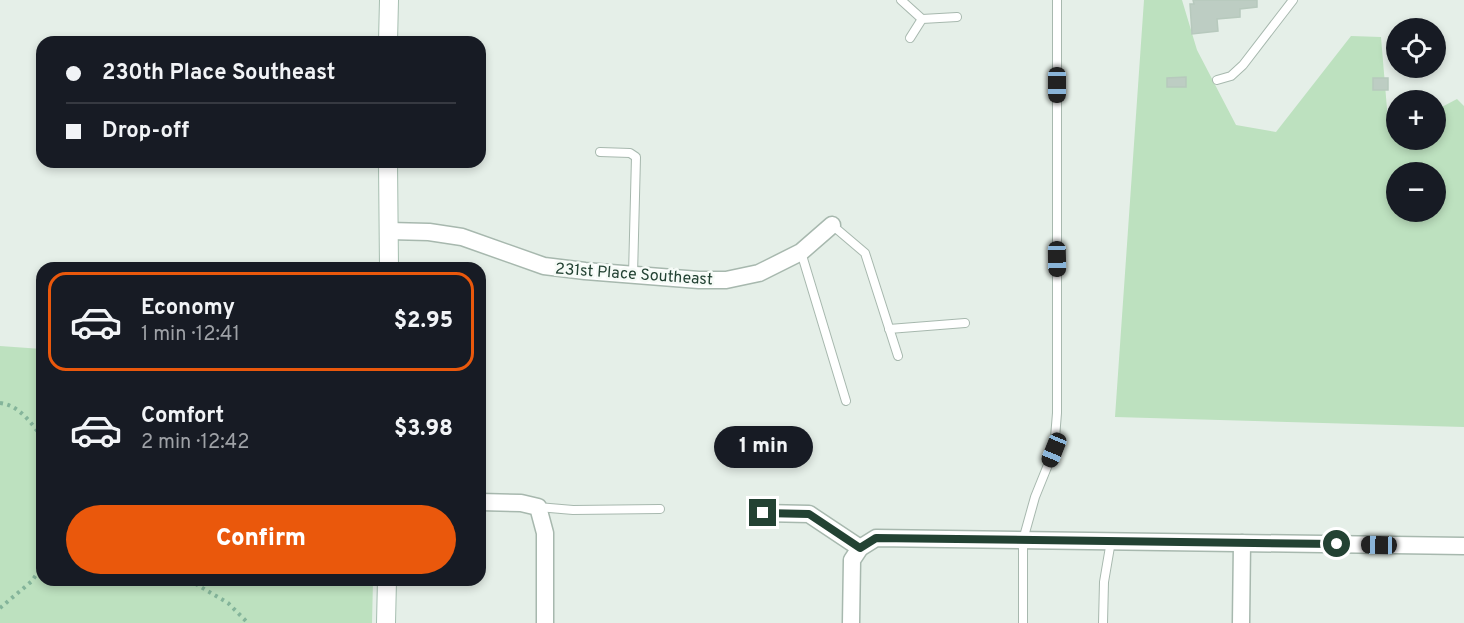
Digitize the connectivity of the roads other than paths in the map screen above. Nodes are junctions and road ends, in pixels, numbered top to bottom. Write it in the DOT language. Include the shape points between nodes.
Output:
graph roads {
  1 [pos="389,0"];
  2 [pos="901,0"];
  3 [pos="1057,0"];
  4 [pos="1293,0"];
  5 [pos="957,17"];
  6 [pos="922,19"];
  7 [pos="388,36"];
  8 [pos="910,38"];
  9 [pos="1217,80"];
  10 [pos="600,153"];
  11 [pos="388,168"];
  12 [pos="832,225"];
  13 [pos="389,231"];
  14 [pos="801,252"];
  15 [pos="388,262"];
  16 [pos="633,275"];
  17 [pos="965,323"];
  18 [pos="889,328"];
  19 [pos="898,356"];
  20 [pos="846,401"];
  21 [pos="486,502"];
  22 [pos="538,507"];
  23 [pos="660,509"];
  24 [pos="763,513"];
  25 [pos="1023,540"];
  26 [pos="1111,542"];
  27 [pos="1242,543"];
  28 [pos="1464,546"];
  29 [pos="860,548"];
  30 [pos="387,586"];
  31 [pos="386,623"];
  32 [pos="545,623"];
  33 [pos="851,623"];
  34 [pos="1023,623"];
  35 [pos="1103,623"];
  36 [pos="1241,623"];
  1 -- 7 [label="street"];
  2 -- 6 [label="lane"];
  3 -- 25 [label="lane" via="1057,413 1054,450"];
  4 -- 9 [label="lane" via="1243,65 1231,76"];
  5 -- 6 [label="lane"];
  6 -- 8 [label="lane"];
  10 -- 16 [label="lane" via="636,156"];
  11 -- 13 [label="street"];
  12 -- 14 [label="street, 231st Place Southeast"];
  12 -- 18 [label="lane" via="865,253"];
  13 -- 15 [label="street"];
  13 -- 16 [label="street, 231st Place Southeast" via="462,237 544,266"];
  14 -- 16 [label="street, 231st Place Southeast" via="759,273 726,280"];
  14 -- 20 [label="lane"];
  17 -- 18 [label="lane"];
  18 -- 19 [label="lane"];
  21 -- 22 [label="street"];
  22 -- 23 [label="lane"];
  22 -- 32 [label="street" via="545,533"];
  24 -- 29 [label="street" via="809,514"];
  25 -- 26 [label="street"];
  25 -- 29 [label="street" via="876,538"];
  25 -- 34 [label="lane"];
  26 -- 27 [label="street"];
  26 -- 35 [label="lane" via="1104,582"];
  27 -- 28 [label="street"];
  27 -- 36 [label="street"];
  29 -- 33 [label="street" via="852,560"];
  30 -- 31 [label="street"];
}
